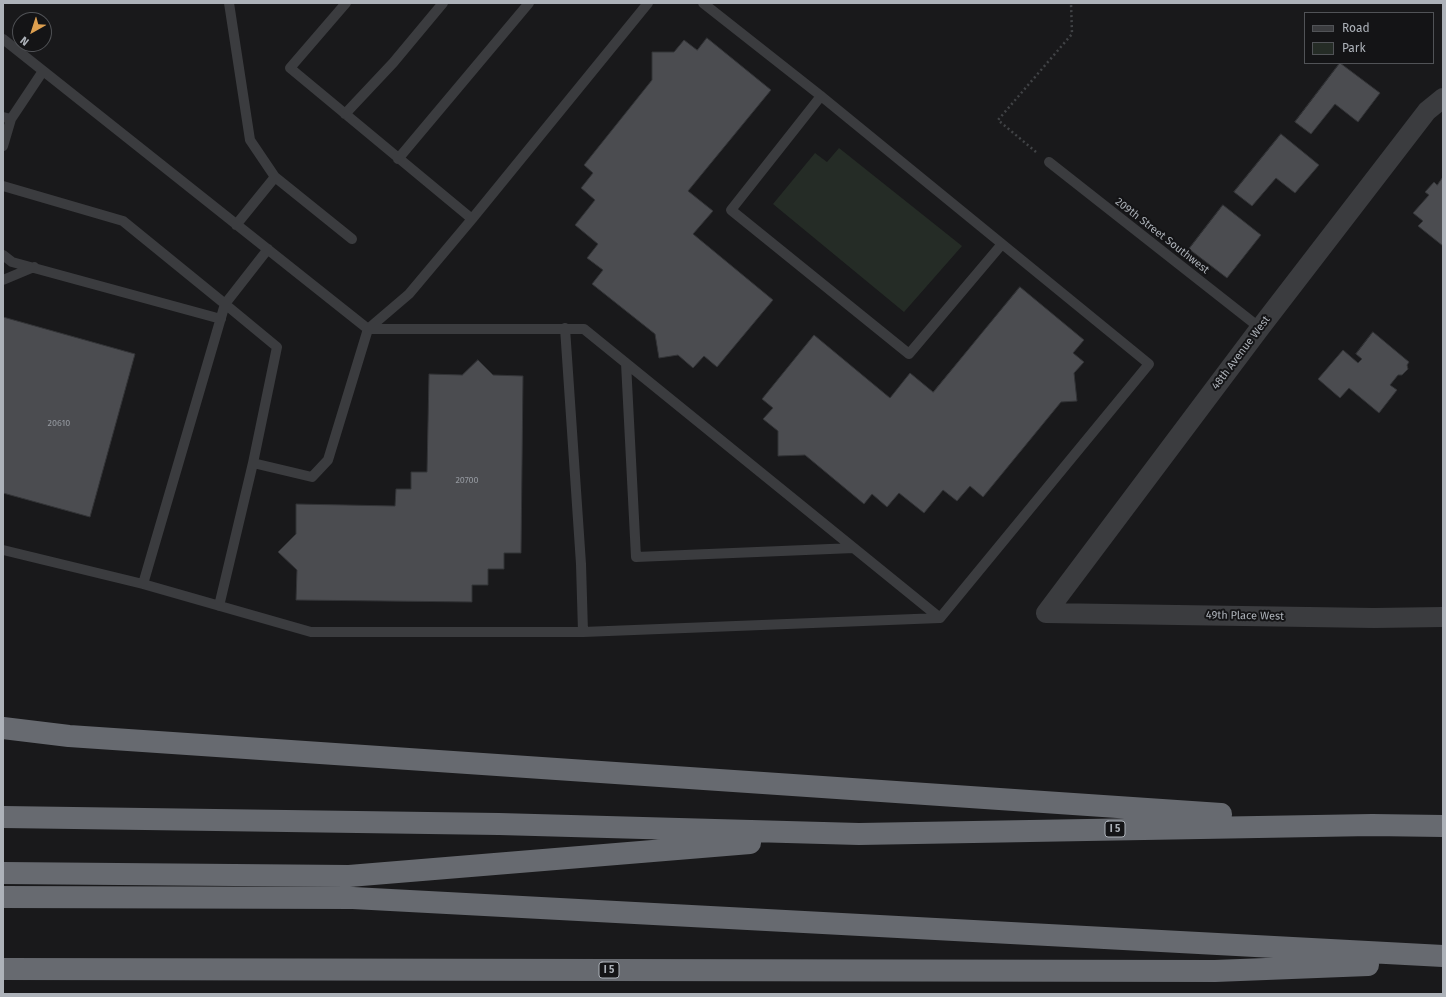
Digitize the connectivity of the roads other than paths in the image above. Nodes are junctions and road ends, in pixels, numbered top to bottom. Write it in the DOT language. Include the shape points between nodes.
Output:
graph roads {
  1 [pos="229,3"];
  2 [pos="346,3"];
  3 [pos="443,3"];
  4 [pos="529,3"];
  5 [pos="648,3"];
  6 [pos="703,3"];
  7 [pos="3,39"];
  8 [pos="42,71"];
  9 [pos="821,96"];
  10 [pos="1443,98"];
  11 [pos="345,114"];
  12 [pos="7,118"];
  13 [pos="3,146"];
  14 [pos="398,158"];
  15 [pos="1049,162"];
  16 [pos="275,177"];
  17 [pos="3,186"];
  18 [pos="472,219"];
  19 [pos="236,225"];
  20 [pos="352,239"];
  21 [pos="1002,244"];
  22 [pos="268,249"];
  23 [pos="3,255"];
  24 [pos="34,267"];
  25 [pos="3,280"];
  26 [pos="225,304"];
  27 [pos="221,319"];
  28 [pos="565,328"];
  29 [pos="1260,328"];
  30 [pos="368,329"];
  31 [pos="626,362"];
  32 [pos="253,463"];
  33 [pos="854,548"];
  34 [pos="3,550"];
  35 [pos="143,584"];
  36 [pos="219,606"];
  37 [pos="1046,613"];
  38 [pos="1443,617"];
  39 [pos="940,618"];
  40 [pos="582,632"];
  41 [pos="3,728"];
  42 [pos="3,817"];
  43 [pos="1372,825"];
  44 [pos="1443,826"];
  45 [pos="859,834"];
  46 [pos="3,873"];
  47 [pos="3,897"];
  48 [pos="1443,956"];
  49 [pos="1443,962"];
  50 [pos="3,969"];
  1 -- 16 [label="lane" via="250,140"];
  2 -- 11 [label="lane" via="290,68"];
  3 -- 11 [label="lane" via="393,63"];
  4 -- 14 [label="lane"];
  5 -- 18 [label="lane"];
  6 -- 9 [label="lane"];
  7 -- 8 [label="lane"];
  8 -- 12 [label="lane"];
  8 -- 19 [label="lane"];
  9 -- 21 [label="lane"];
  9 -- 21 [label="lane" via="731,210 909,354"];
  10 -- 29 [label="street, 48th Avenue West" via="1427,111"];
  11 -- 14 [label="lane"];
  12 -- 13 [label="lane"];
  14 -- 18 [label="lane"];
  15 -- 29 [label="lane, 209th Street Southwest"];
  16 -- 19 [label="lane"];
  16 -- 20 [label="lane"];
  17 -- 26 [label="lane" via="123,221"];
  18 -- 30 [label="lane" via="409,294"];
  19 -- 22 [label="lane"];
  21 -- 39 [label="lane" via="1149,364"];
  22 -- 26 [label="lane"];
  22 -- 30 [label="lane"];
  23 -- 24 [label="lane" via="12,262"];
  24 -- 25 [label="lane"];
  24 -- 27 [label="lane"];
  26 -- 27 [label="lane"];
  26 -- 32 [label="lane" via="278,347"];
  27 -- 35 [label="lane"];
  28 -- 30 [label="lane"];
  28 -- 31 [label="lane" via="584,329"];
  28 -- 40 [label="lane" via="581,564"];
  29 -- 37 [label="street, 48th Avenue West"];
  30 -- 32 [label="lane" via="328,460 312,477"];
  31 -- 33 [label="lane"];
  31 -- 33 [label="lane" via="636,557"];
  32 -- 36 [label="lane"];
  33 -- 39 [label="lane"];
  34 -- 35 [label="lane"];
  35 -- 36 [label="lane"];
  36 -- 40 [label="lane" via="311,632"];
  37 -- 38 [label="street, 49th Place West"];
  39 -- 40 [label="lane"];
  41 -- 43 [label="highway" via="77,736"];
  42 -- 45 [label="highway, I 5" via="499,824"];
  43 -- 44 [label="highway, I 5"];
  43 -- 45 [label="highway, I 5"];
  45 -- 46 [label="highway" via="349,876"];
  47 -- 48 [label="highway" via="353,898"];
  49 -- 50 [label="highway, I 5" via="1215,971"];
}
